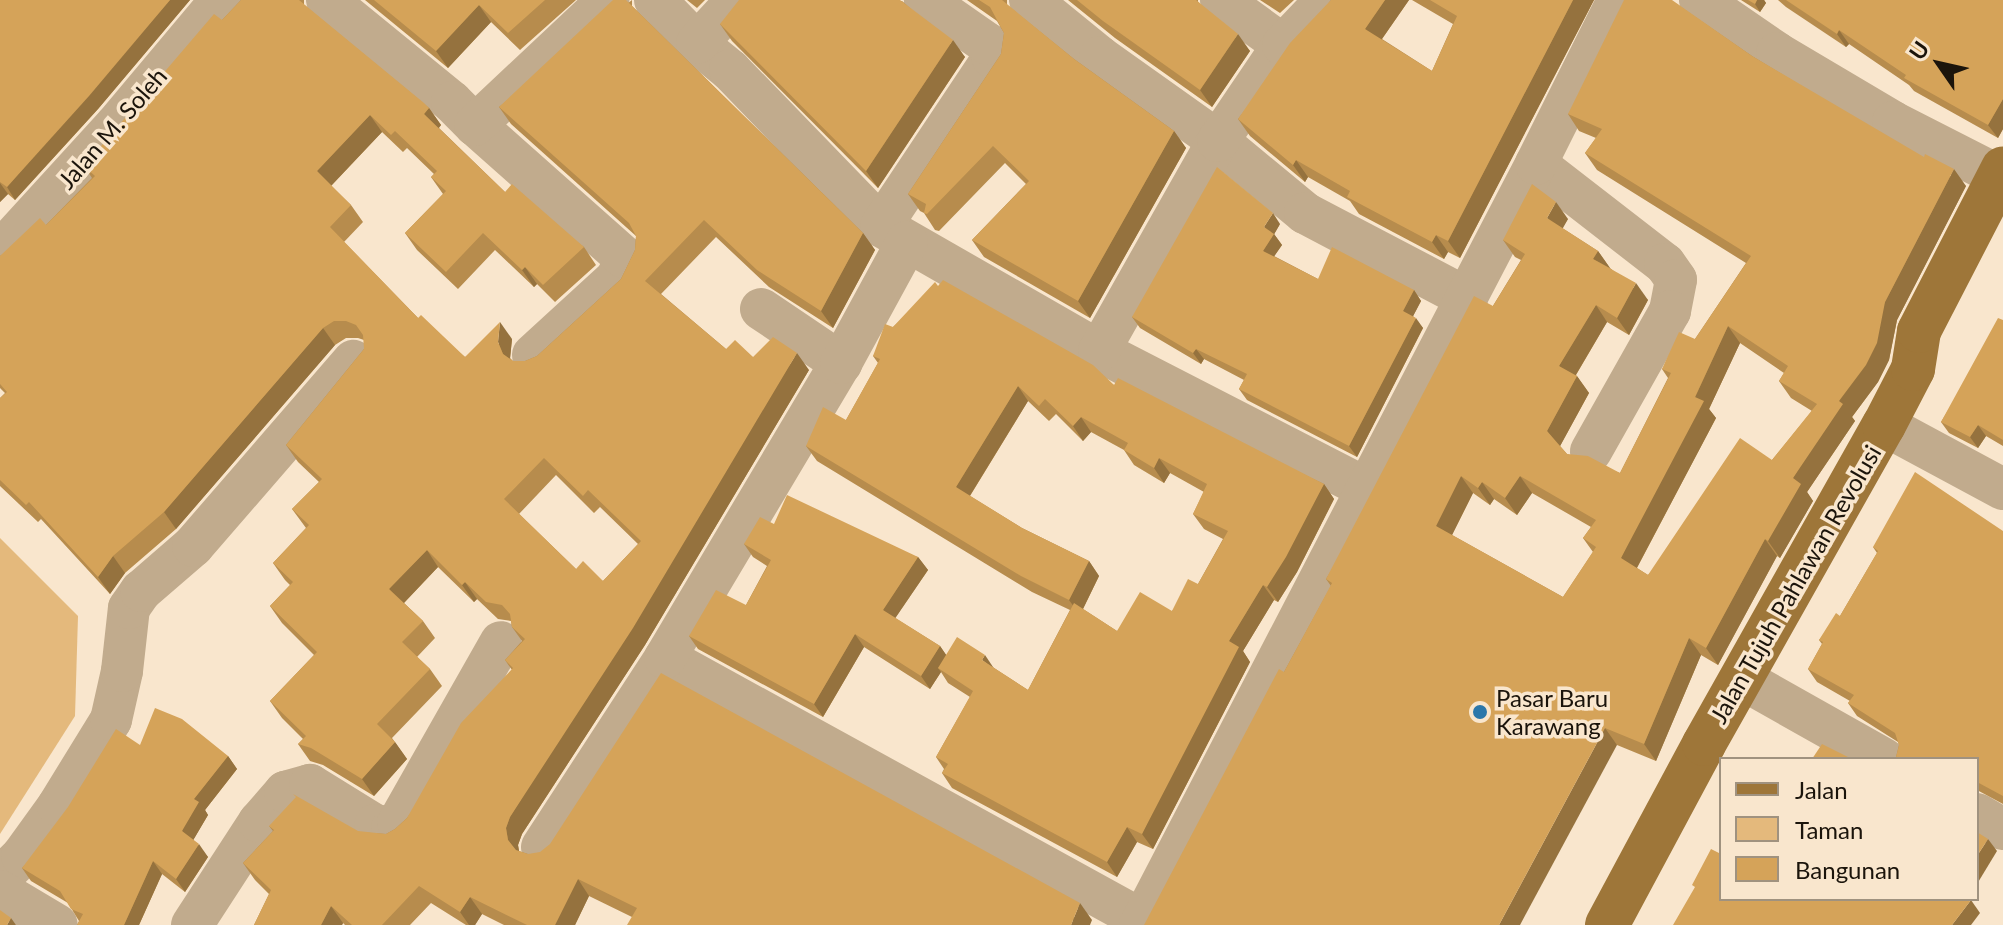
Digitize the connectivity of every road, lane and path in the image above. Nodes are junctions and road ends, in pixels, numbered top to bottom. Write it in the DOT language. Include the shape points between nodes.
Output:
graph roads {
  1 [pos="221,0"];
  2 [pos="327,0"];
  3 [pos="608,0"];
  4 [pos="655,0"];
  5 [pos="737,0"];
  6 [pos="925,0"];
  7 [pos="1030,0"];
  8 [pos="1221,0"];
  9 [pos="1326,0"];
  10 [pos="1618,0"];
  11 [pos="1700,0"];
  12 [pos="697,43"];
  13 [pos="1283,45"];
  14 [pos="475,125"];
  15 [pos="1218,141"];
  16 [pos="1536,164"];
  17 [pos="2001,172"];
  18 [pos="2003,227"];
  19 [pos="894,234"];
  20 [pos="0,252"];
  21 [pos="1467,298"];
  22 [pos="761,309"];
  23 [pos="1099,351"];
  24 [pos="533,355"];
  25 [pos="353,361"];
  26 [pos="841,363"];
  27 [pos="1913,369"];
  28 [pos="1884,425"];
  29 [pos="1591,451"];
  30 [pos="1367,489"];
  31 [pos="2003,489"];
  32 [pos="501,642"];
  33 [pos="665,658"];
  34 [pos="1742,679"];
  35 [pos="1880,757"];
  36 [pos="1979,815"];
  37 [pos="2003,829"];
  38 [pos="542,847"];
  39 [pos="0,878"];
  40 [pos="0,891"];
  41 [pos="1141,922"];
  42 [pos="57,925"];
  43 [pos="192,925"];
  44 [pos="1607,925"];
  1 -- 20 [label="street, Jalan M. Soleh" via="97,148"];
  2 -- 14 [label="street"];
  3 -- 14 [label="street"];
  4 -- 12 [label="street"];
  5 -- 12 [label="street"];
  6 -- 19 [label="street" via="988,44 993,58"];
  7 -- 15 [label="street"];
  8 -- 13 [label="street"];
  9 -- 13 [label="street"];
  10 -- 16 [label="street"];
  11 -- 17 [label="street" via="1893,122"];
  12 -- 19 [label="street"];
  13 -- 15 [label="street"];
  14 -- 24 [label="street" via="625,258 617,278"];
  15 -- 21 [label="street" via="1305,213"];
  15 -- 23 [label="street"];
  16 -- 21 [label="street"];
  16 -- 29 [label="street" via="1665,264 1676,280 1670,311"];
  17 -- 27 [label="main road, Jalan Tujuh Pahlawan Revolusi" via="1919,331"];
  18 -- 27 [label="main road, Jalan Tujuh Pahlawan Revolusi" via="1942,341"];
  19 -- 23 [label="street"];
  19 -- 26 [label="street"];
  21 -- 30 [label="street"];
  22 -- 26 [label="street"];
  23 -- 30 [label="street"];
  25 -- 39 [label="street" via="193,546 129,608 111,720 58,806"];
  26 -- 33 [label="street"];
  27 -- 28 [label="main road, Jalan Tujuh Pahlawan Revolusi"];
  28 -- 31 [label="street"];
  28 -- 34 [label="main road, Jalan Tujuh Pahlawan Revolusi"];
  30 -- 41 [label="street"];
  32 -- 43 [label="street" via="398,823 392,828 375,825 310,785 285,792 259,822"];
  33 -- 38 [label="street"];
  33 -- 41 [label="street"];
  34 -- 35 [label="street"];
  34 -- 44 [label="main road, Jalan Tujuh Pahlawan Revolusi"];
  36 -- 37 [label="street"];
  40 -- 42 [label="street"];
}
